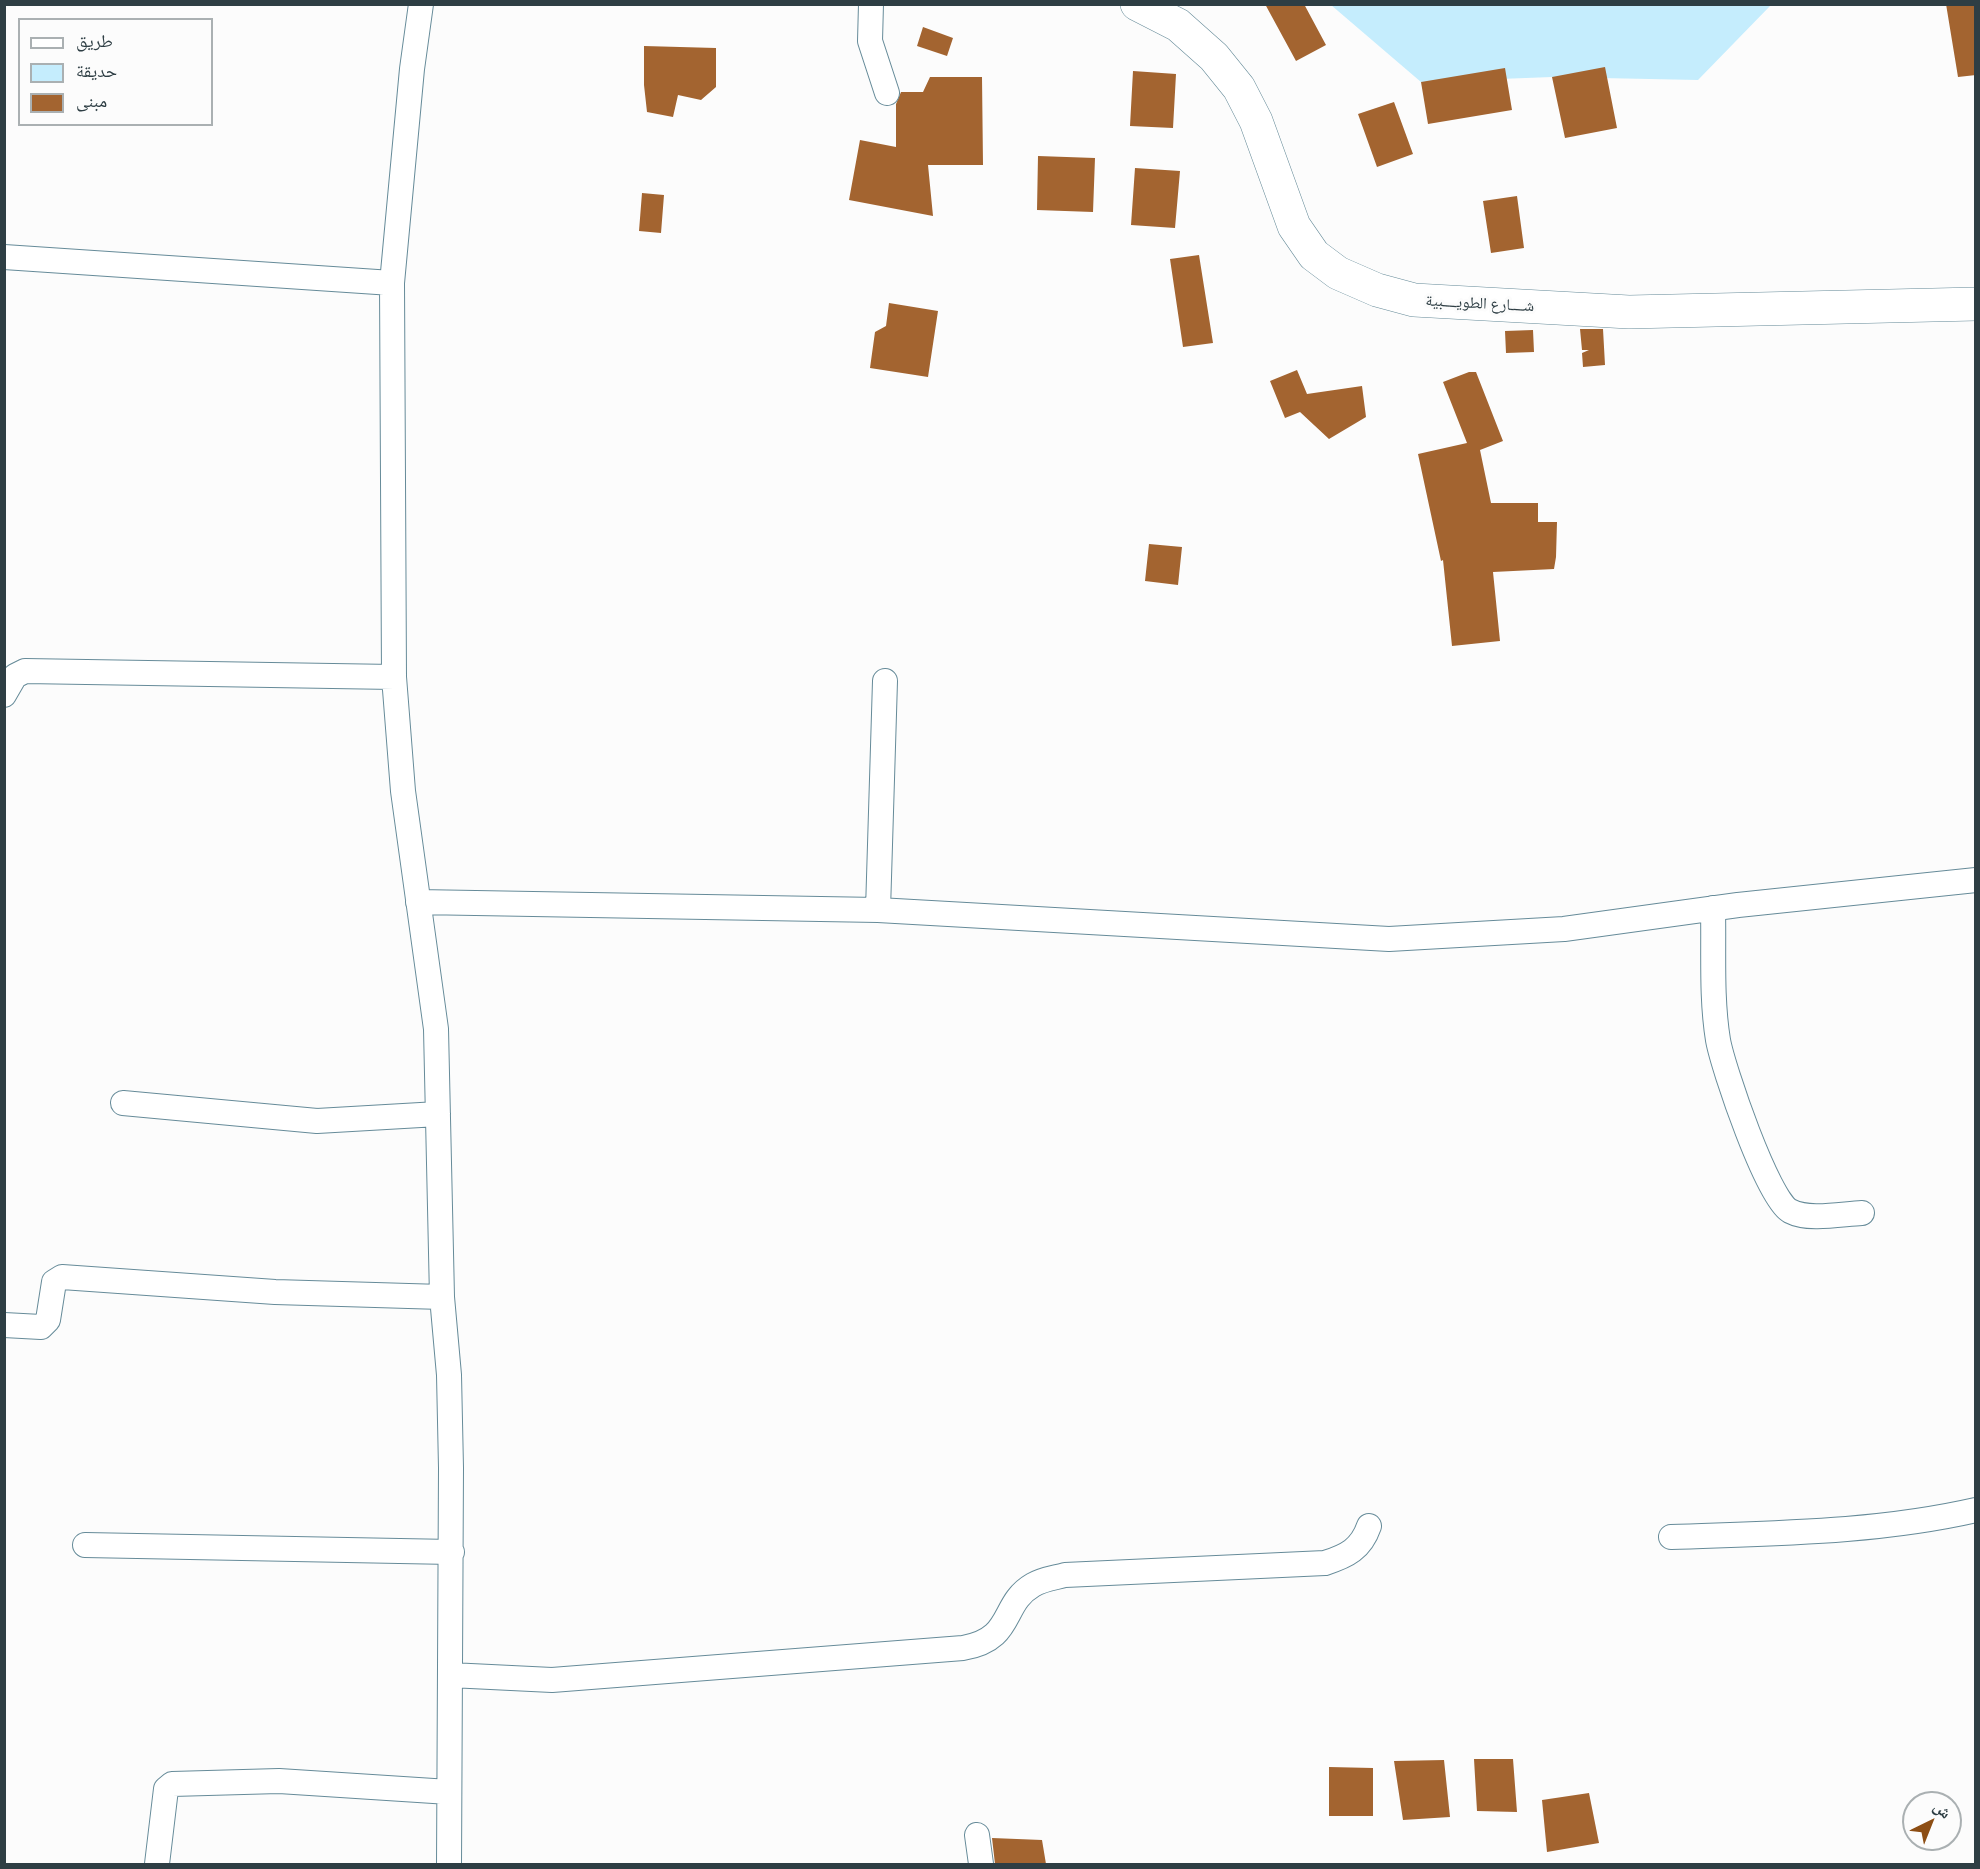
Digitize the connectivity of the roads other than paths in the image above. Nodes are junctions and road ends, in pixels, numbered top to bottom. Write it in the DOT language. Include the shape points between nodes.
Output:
graph roads {
  1 [pos="421,4"];
  2 [pos="871,4"];
  3 [pos="1137,4"];
  4 [pos="886,93"];
  5 [pos="4,257"];
  6 [pos="392,283"];
  7 [pos="1976,304"];
  8 [pos="394,677"];
  9 [pos="885,681"];
  10 [pos="4,695"];
  11 [pos="1976,880"];
  12 [pos="418,902"];
  13 [pos="1713,908"];
  14 [pos="879,910"];
  15 [pos="123,1103"];
  16 [pos="438,1114"];
  17 [pos="1862,1213"];
  18 [pos="442,1297"];
  19 [pos="4,1325"];
  20 [pos="1976,1510"];
  21 [pos="1369,1526"];
  22 [pos="1671,1537"];
  23 [pos="85,1545"];
  24 [pos="452,1552"];
  25 [pos="450,1675"];
  26 [pos="449,1792"];
  27 [pos="977,1835"];
  28 [pos="157,1864"];
  29 [pos="449,1864"];
  30 [pos="981,1864"];
  1 -- 6 [label="street"];
  2 -- 4 [label="street" via="870,41"];
  3 -- 7 [label="street, شــــارع الطويــــبية" via="1178,25 1214,57 1239,88 1256,121 1294,226 1314,255 1338,273 1377,290 1414,300 1629,312"];
  5 -- 6 [label="street"];
  6 -- 8 [label="street"];
  8 -- 10 [label="street" via="25,671 15,676"];
  8 -- 12 [label="street" via="403,791"];
  9 -- 14 [label="street"];
  11 -- 13 [label="street"];
  12 -- 14 [label="street"];
  12 -- 16 [label="street" via="436,1029"];
  13 -- 14 [label="street" via="1564,929 1389,939"];
  13 -- 17 [label="street" via="1719,1041 1771,1189 1789,1211 1806,1215"];
  15 -- 16 [label="street" via="317,1121"];
  16 -- 18 [label="street"];
  18 -- 19 [label="street" via="275,1292 62,1277 54,1282 45,1325"];
  18 -- 24 [label="street" via="449,1375"];
  20 -- 22 [label="street" via="1833,1530"];
  21 -- 25 [label="street" via="1364,1541 1348,1556 1325,1563 1065,1575 1045,1580 1026,1590 992,1639 982,1645 552,1680"];
  23 -- 24 [label="street"];
  24 -- 25 [label="street"];
  25 -- 26 [label="street"];
  26 -- 28 [label="street" via="279,1781 172,1784 166,1789"];
  26 -- 29 [label="street"];
  27 -- 30 [label="street"];
}
